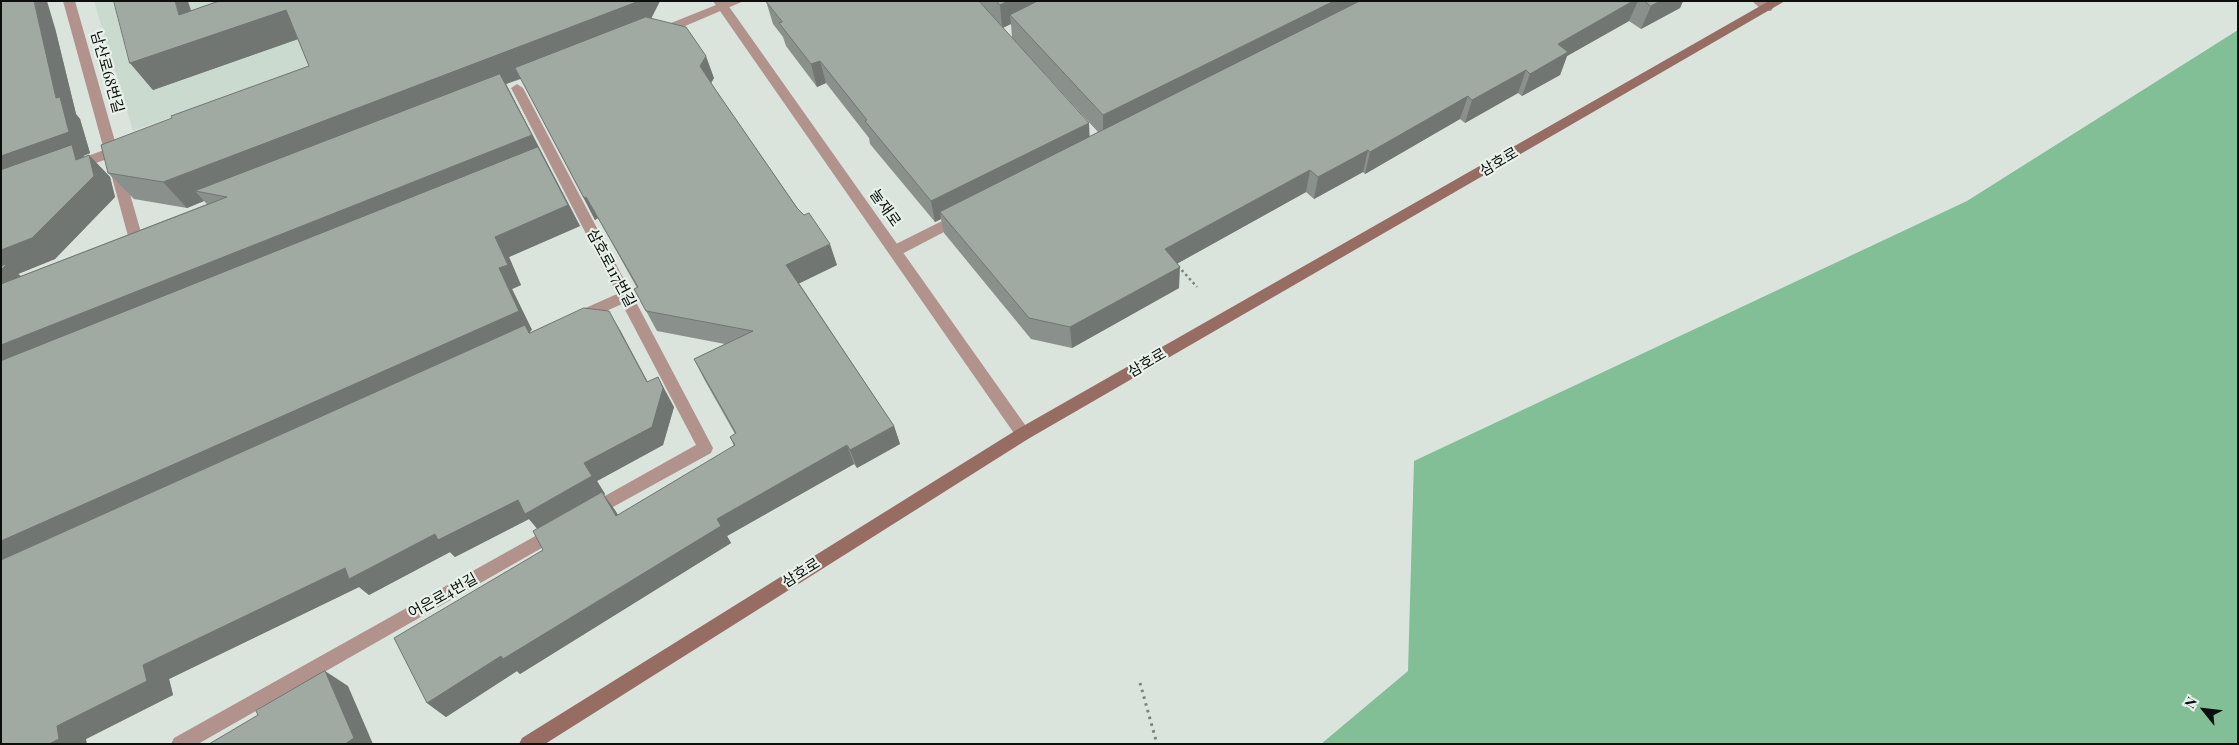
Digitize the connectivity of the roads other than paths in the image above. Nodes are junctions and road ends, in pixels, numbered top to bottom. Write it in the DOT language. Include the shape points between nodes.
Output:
graph roads {
  1 [pos="69,1"];
  2 [pos="738,1"];
  3 [pos="722,4"];
  4 [pos="1768,4"];
  5 [pos="652,35"];
  6 [pos="517,88"];
  7 [pos="113,152"];
  8 [pos="57,172"];
  9 [pos="974,211"];
  10 [pos="135,236"];
  11 [pos="895,251"];
  12 [pos="626,296"];
  13 [pos="562,324"];
  14 [pos="1023,434"];
  15 [pos="705,448"];
  16 [pos="180,744"];
  17 [pos="528,744"];
  1 -- 7 [label="street, 남산로68번길"];
  2 -- 3 [label="street"];
  3 -- 5 [label="street"];
  3 -- 11 [label="street, 눌재로"];
  4 -- 14 [label="main road, 삼호로"];
  6 -- 12 [label="street, 삼호로117번길" via="550,161"];
  7 -- 8 [label="street"];
  7 -- 10 [label="street, 남산로68번길"];
  9 -- 11 [label="street"];
  11 -- 14 [label="street, 눌재로"];
  12 -- 13 [label="street"];
  12 -- 15 [label="street, 삼호로117번길"];
  14 -- 17 [label="main road, 삼호로"];
  15 -- 16 [label="street, 어은로4번길"];
}
